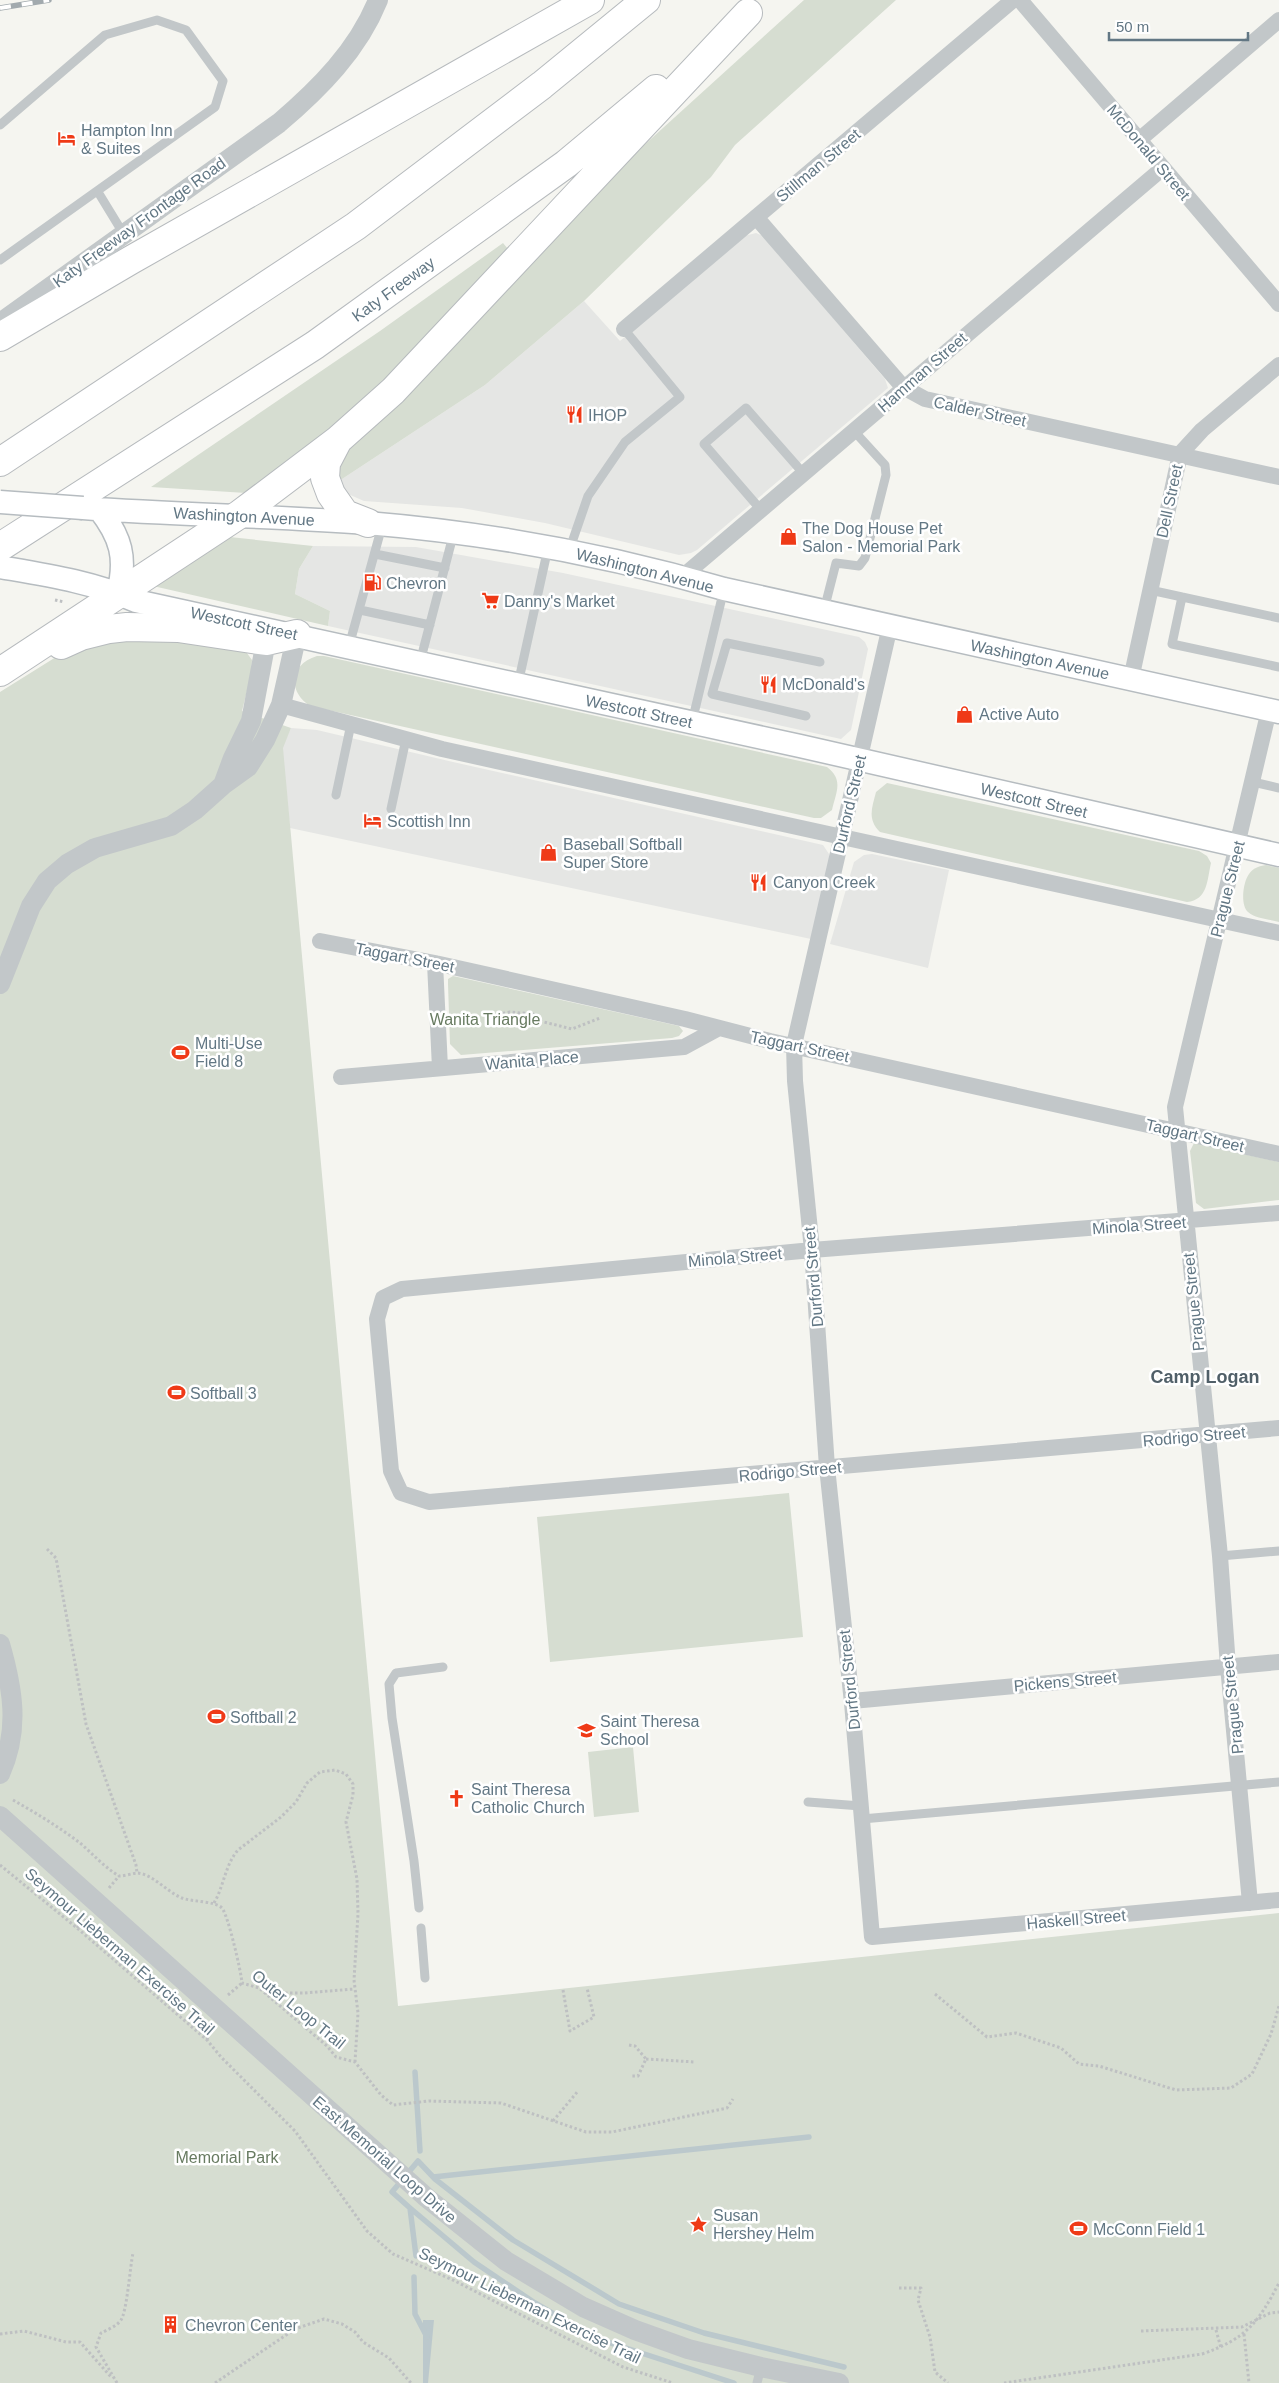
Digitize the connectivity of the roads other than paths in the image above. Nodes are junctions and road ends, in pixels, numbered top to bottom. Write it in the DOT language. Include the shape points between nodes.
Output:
graph roads {
  1 [pos="378,0"];
  2 [pos="590,0"];
  3 [pos="646,0"];
  4 [pos="1013,0"];
  5 [pos="1020,0"];
  6 [pos="755,6"];
  7 [pos="1279,20"];
  8 [pos="0,125"];
  9 [pos="1139,140"];
  10 [pos="1163,168"];
  11 [pos="98,192"];
  12 [pos="756,217"];
  13 [pos="123,233"];
  14 [pos="0,260"];
  15 [pos="1279,304"];
  16 [pos="0,323"];
  17 [pos="624,329"];
  18 [pos="0,337"];
  19 [pos="1279,365"];
  20 [pos="904,387"];
  21 [pos="854,431"];
  22 [pos="338,440"];
  23 [pos="1180,454"];
  24 [pos="0,462"];
  25 [pos="804,474"];
  26 [pos="1279,476"];
  27 [pos="0,502"];
  28 [pos="761,510"];
  29 [pos="240,514"];
  30 [pos="106,517"];
  31 [pos="375,524"];
  32 [pos="454,532"];
  33 [pos="0,547"];
  34 [pos="559,549"];
  35 [pos="375,554"];
  36 [pos="0,567"];
  37 [pos="445,568"];
  38 [pos="682,577"];
  39 [pos="724,589"];
  40 [pos="1150,590"];
  41 [pos="118,593"];
  42 [pos="1182,597"];
  43 [pos="360,610"];
  44 [pos="824,610"];
  45 [pos="1279,618"];
  46 [pos="430,626"];
  47 [pos="890,626"];
  48 [pos="297,634"];
  49 [pos="266,641"];
  50 [pos="350,646"];
  51 [pos="35,650"];
  52 [pos="420,662"];
  53 [pos="820,662"];
  54 [pos="1279,667"];
  55 [pos="0,672"];
  56 [pos="1131,679"];
  57 [pos="518,684"];
  58 [pos="281,705"];
  59 [pos="1274,711"];
  60 [pos="806,716"];
  61 [pos="692,722"];
  62 [pos="351,724"];
  63 [pos="406,739"];
  64 [pos="859,760"];
  65 [pos="1253,782"];
  66 [pos="224,785"];
  67 [pos="1279,788"];
  68 [pos="336,795"];
  69 [pos="390,808"];
  70 [pos="842,838"];
  71 [pos="1238,846"];
  72 [pos="1279,855"];
  73 [pos="1219,919"];
  74 [pos="1279,933"];
  75 [pos="320,940"];
  76 [pos="435,963"];
  77 [pos="0,984"];
  78 [pos="718,1028"];
  79 [pos="794,1045"];
  80 [pos="440,1068"];
  81 [pos="341,1077"];
  82 [pos="1178,1131"];
  83 [pos="1279,1154"];
  84 [pos="1279,1213"];
  85 [pos="1186,1221"];
  86 [pos="812,1250"];
  87 [pos="384,1397"];
  88 [pos="1279,1428"];
  89 [pos="1206,1435"];
  90 [pos="827,1467"];
  91 [pos="1279,1551"];
  92 [pos="1220,1556"];
  93 [pos="0,1644"];
  94 [pos="1279,1662"];
  95 [pos="1228,1666"];
  96 [pos="443,1667"];
  97 [pos="852,1701"];
  98 [pos="0,1774"];
  99 [pos="1279,1782"];
  100 [pos="1240,1786"];
  101 [pos="808,1802"];
  102 [pos="861,1812"];
  103 [pos="0,1816"];
  104 [pos="1279,1900"];
  105 [pos="1250,1903"];
  106 [pos="419,1908"];
  107 [pos="421,1928"];
  108 [pos="872,1937"];
  109 [pos="425,1978"];
  110 [pos="759,2375"];
  111 [pos="839,2383"];
  1 -- 13 [label="street, Katy Freeway Frontage Road" via="359,38 334,71 302,104"];
  2 -- 18 [label="highway"];
  3 -- 24 [label="highway" via="542,85 356,226"];
  4 -- 12 [label="street, Stillman Street"];
  5 -- 9 [label="street, McDonald Street"];
  6 -- 22 [label="highway" via="393,391"];
  6 -- 33 [label="highway, Katy Freeway" via="566,164 315,345"];
  7 -- 9 [label="street"];
  8 -- 11 [label="lane" via="105,35 157,20 186,30 223,81 215,107"];
  9 -- 10 [label="street, McDonald Street"];
  10 -- 15 [label="street, McDonald Street"];
  10 -- 20 [label="street, Hamman Street"];
  11 -- 13 [label="lane"];
  11 -- 14 [label="lane"];
  12 -- 17 [label="street, Stillman Street"];
  12 -- 20 [label="street, Calder Street"];
  13 -- 16 [label="street, Katy Freeway Frontage Road"];
  17 -- 34 [label="lane" via="680,397 625,442 588,496"];
  19 -- 23 [label="street, Dell Street" via="1202,430"];
  20 -- 21 [label="street, Hamman Street"];
  20 -- 23 [label="street, Calder Street" via="924,399"];
  21 -- 25 [label="street, Hamman Street"];
  21 -- 44 [label="lane" via="885,466 886,475 865,558 859,566 836,563"];
  22 -- 29 [label="highway"];
  22 -- 31 [label="highway" via="326,463 325,478 330,494 345,514"];
  23 -- 26 [label="street, Calder Street"];
  23 -- 40 [label="street, Dell Street"];
  25 -- 28 [label="street, Hamman Street"];
  25 -- 28 [label="lane" via="746,408 704,444"];
  27 -- 30 [label="main road, Washington Avenue, bridge"];
  28 -- 38 [label="street, Hamman Street"];
  29 -- 30 [label="main road, Washington Avenue" via="129,512"];
  29 -- 31 [label="main road, Washington Avenue"];
  29 -- 41 [label="highway"];
  30 -- 41 [label="main road" via="122,552 124,571"];
  31 -- 32 [label="main road, Washington Avenue"];
  31 -- 35 [label="lane"];
  32 -- 34 [label="main road, Washington Avenue"];
  32 -- 37 [label="lane"];
  34 -- 38 [label="main road, Washington Avenue"];
  34 -- 57 [label="lane"];
  35 -- 37 [label="lane"];
  35 -- 43 [label="lane"];
  36 -- 41 [label="main road, Westcott Street" via="71,580"];
  37 -- 46 [label="lane"];
  38 -- 39 [label="main road, Washington Avenue"];
  39 -- 44 [label="main road, Washington Avenue"];
  39 -- 61 [label="lane"];
  40 -- 42 [label="lane"];
  40 -- 56 [label="street, Dell Street"];
  41 -- 48 [label="main road, Westcott Street" via="136,601"];
  41 -- 51 [label="highway"];
  42 -- 45 [label="lane"];
  42 -- 54 [label="lane" via="1172,644"];
  43 -- 46 [label="lane"];
  43 -- 50 [label="lane"];
  44 -- 47 [label="main road, Washington Avenue"];
  46 -- 52 [label="lane"];
  47 -- 56 [label="main road, Washington Avenue"];
  47 -- 64 [label="street, Durford Street"];
  48 -- 49 [label="highway"];
  48 -- 50 [label="main road, Westcott Street"];
  48 -- 58 [label="street"];
  49 -- 51 [label="highway" via="178,628 127,628 109,629 60,646"];
  49 -- 66 [label="street" via="251,721"];
  50 -- 52 [label="main road, Westcott Street"];
  51 -- 55 [label="highway"];
  52 -- 57 [label="main road, Westcott Street"];
  53 -- 60 [label="lane" via="727,643 712,694"];
  56 -- 59 [label="main road, Washington Avenue"];
  57 -- 61 [label="main road, Westcott Street"];
  58 -- 62 [label="street"];
  58 -- 66 [label="street" via="248,767"];
  59 -- 65 [label="street, Prague Street"];
  61 -- 64 [label="main road, Westcott Street"];
  62 -- 63 [label="street"];
  62 -- 68 [label="lane"];
  63 -- 69 [label="lane"];
  63 -- 70 [label="street"];
  64 -- 70 [label="street, Durford Street"];
  64 -- 71 [label="main road, Westcott Street"];
  65 -- 67 [label="lane"];
  65 -- 71 [label="street, Prague Street"];
  66 -- 77 [label="street" via="171,826 95,848 67,864 47,881 31,906"];
  70 -- 73 [label="street"];
  70 -- 79 [label="street, Durford Street"];
  71 -- 72 [label="main road, Westcott Street"];
  71 -- 73 [label="street, Prague Street"];
  73 -- 74 [label="street"];
  73 -- 82 [label="street, Prague Street" via="1175,1107"];
  75 -- 76 [label="street, Taggart Street"];
  76 -- 78 [label="street, Taggart Street"];
  76 -- 80 [label="street"];
  78 -- 79 [label="street, Taggart Street"];
  78 -- 80 [label="street, Wanita Place" via="684,1048"];
  79 -- 82 [label="street, Taggart Street"];
  79 -- 86 [label="street, Durford Street"];
  80 -- 81 [label="street, Wanita Place"];
  82 -- 83 [label="street, Taggart Street"];
  82 -- 85 [label="street, Prague Street"];
  84 -- 85 [label="street, Minola Street"];
  85 -- 86 [label="street, Minola Street"];
  85 -- 89 [label="street, Prague Street"];
  86 -- 87 [label="street, Minola Street" via="402,1289 383,1298 377,1318"];
  86 -- 90 [label="street, Durford Street"];
  87 -- 90 [label="street, Rodrigo Street" via="391,1471 401,1493 429,1502"];
  88 -- 89 [label="street, Rodrigo Street"];
  89 -- 90 [label="street, Rodrigo Street"];
  89 -- 92 [label="street, Prague Street"];
  90 -- 97 [label="street, Durford Street"];
  91 -- 92 [label="lane"];
  92 -- 95 [label="street, Prague Street"];
  93 -- 98 [label="street" via="14,1718 11,1741"];
  94 -- 95 [label="street, Pickens Street"];
  95 -- 97 [label="street, Pickens Street"];
  95 -- 100 [label="street, Prague Street"];
  96 -- 106 [label="lane" via="396,1673 390,1684"];
  97 -- 102 [label="street, Durford Street"];
  99 -- 100 [label="lane"];
  100 -- 102 [label="lane"];
  100 -- 105 [label="street, Prague Street"];
  101 -- 102 [label="lane"];
  102 -- 108 [label="street, Durford Street"];
  103 -- 110 [label="street, East Memorial Loop Drive" via="427,2198 506,2260 583,2307 635,2330"];
  104 -- 105 [label="street, Haskell Street"];
  105 -- 108 [label="street, Haskell Street"];
  107 -- 109 [label="lane"];
  110 -- 111 [label="street, East Memorial Loop Drive"];
}
